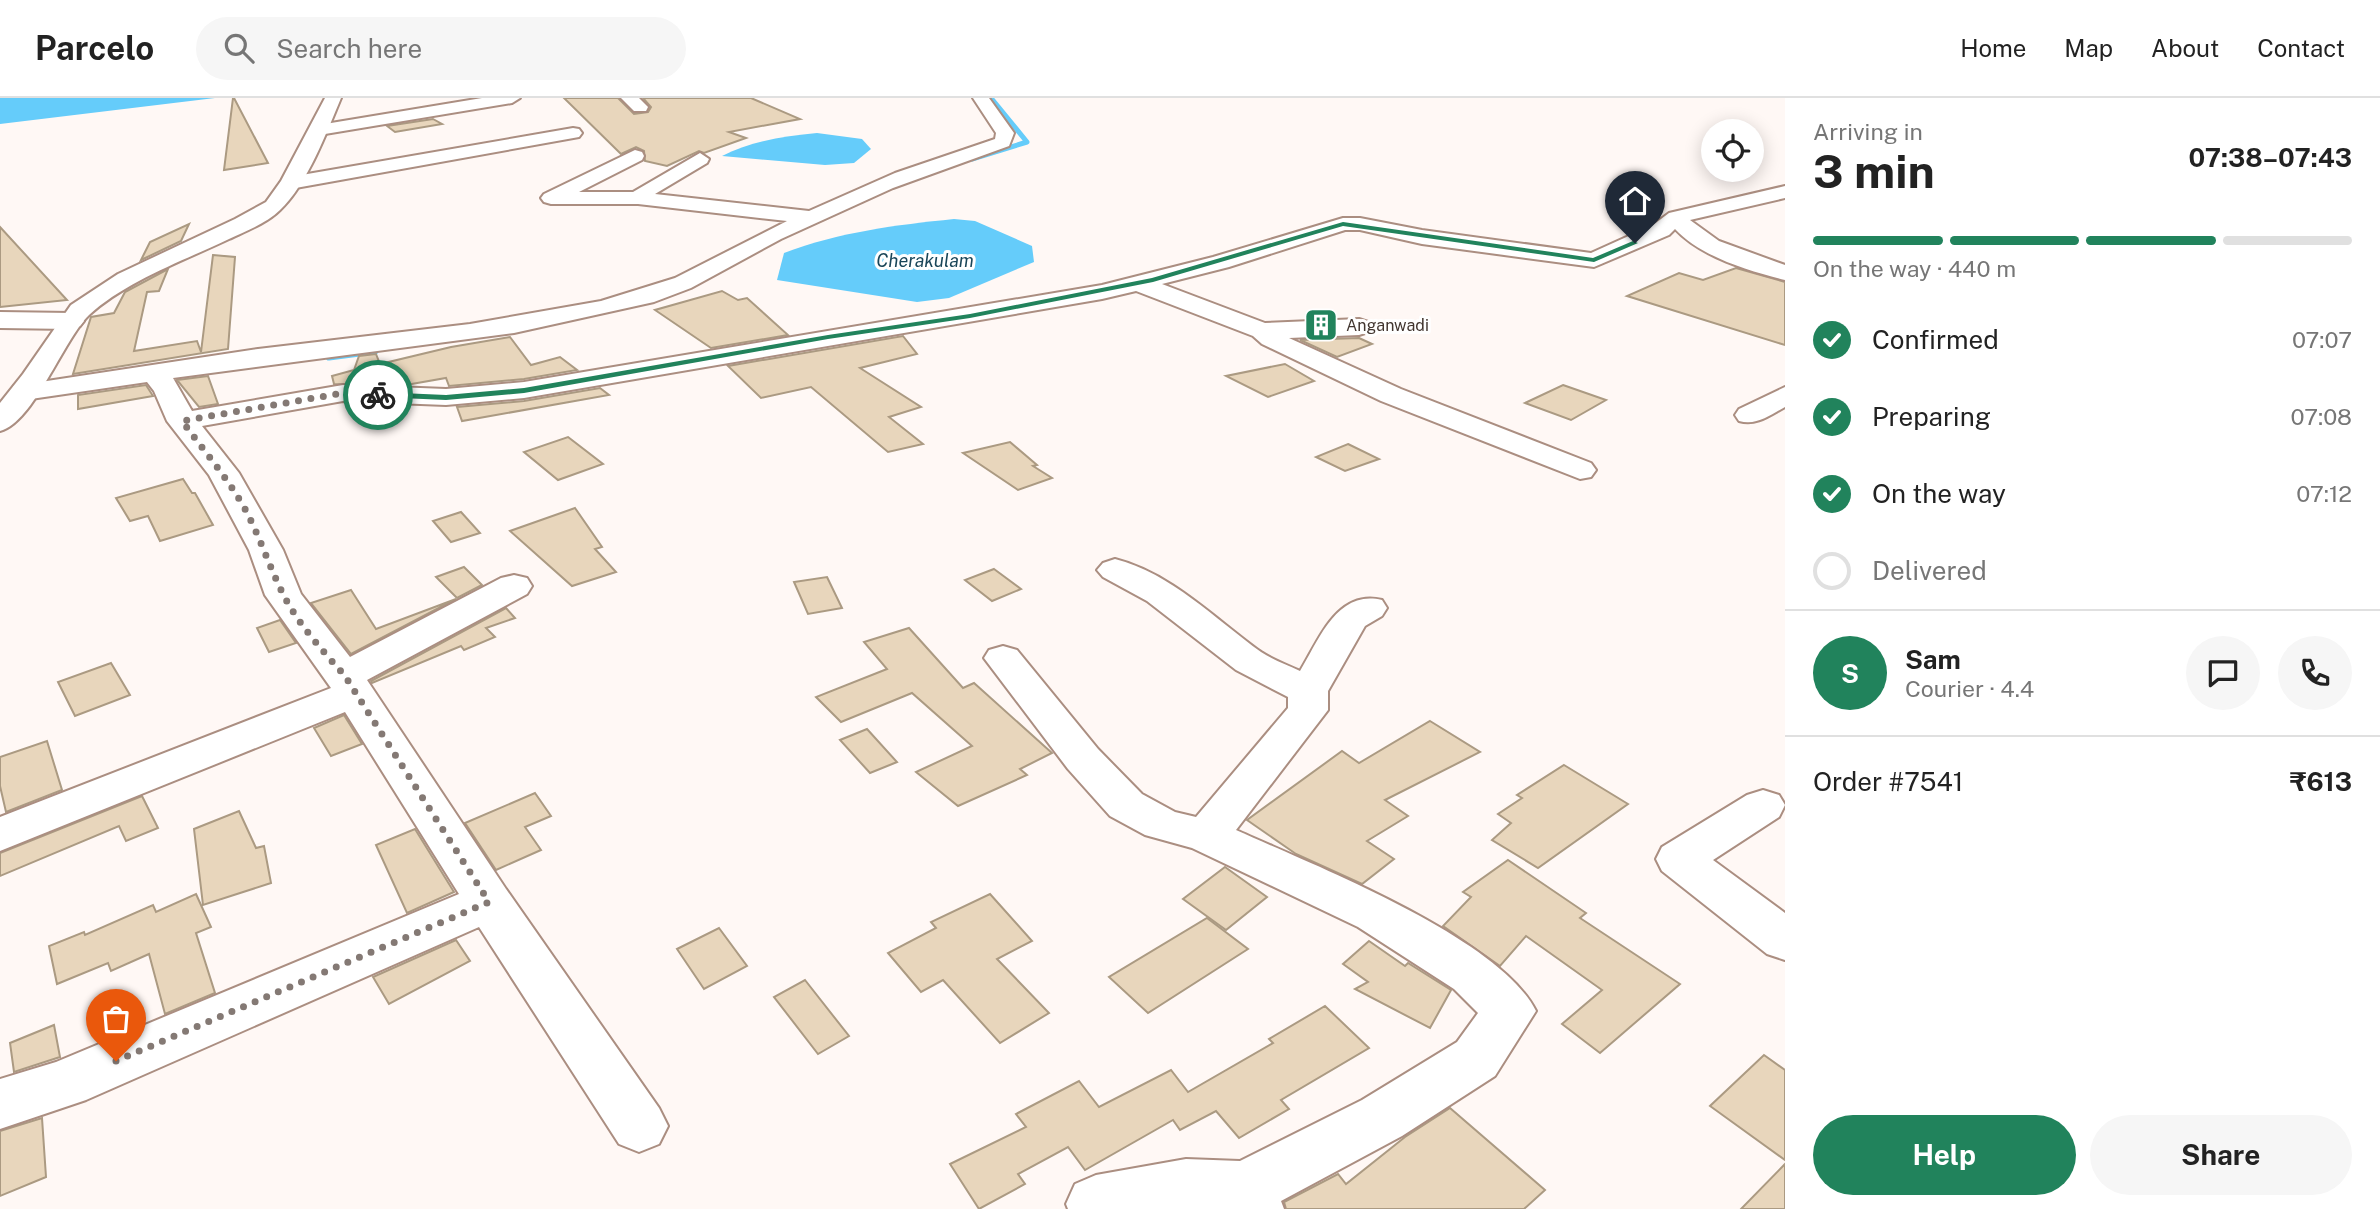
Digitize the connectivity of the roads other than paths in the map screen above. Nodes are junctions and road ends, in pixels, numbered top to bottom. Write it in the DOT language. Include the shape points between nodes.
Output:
graph roads {
  1 [pos="512,98"];
  2 [pos="981,98"];
  3 [pos="332,100"];
  4 [pos="418,113"];
  5 [pos="319,130"];
  6 [pos="573,133"];
  7 [pos="458,152"];
  8 [pos="635,156"];
  9 [pos="700,159"];
  10 [pos="290,183"];
  11 [pos="1785,192"];
  12 [pos="638,198"];
  13 [pos="814,217"];
  14 [pos="1676,217"];
  15 [pos="1785,273"];
  16 [pos="1138,283"];
  17 [pos="0,320"];
  18 [pos="71,321"];
  19 [pos="1359,327"];
  20 [pos="1262,331"];
  21 [pos="157,378"];
  22 [pos="1785,395"];
  23 [pos="13,406"];
  24 [pos="1749,415"];
  25 [pos="182,421"];
  26 [pos="1580,470"];
  27 [pos="1115,570"];
  28 [pos="514,586"];
  29 [pos="1369,608"];
  30 [pos="1003,658"];
  31 [pos="350,685"];
  32 [pos="1308,691"];
  33 [pos="1763,806"];
  34 [pos="0,835"];
  35 [pos="1206,836"];
  36 [pos="489,902"];
  37 [pos="1785,940"];
  38 [pos="0,1104"];
  39 [pos="639,1126"];
  40 [pos="1249,1199"];
  41 [pos="1096,1204"];
  1 -- 4 [label="street"];
  2 -- 13 [label="street" via="1005,133 1003,142 916,171"];
  3 -- 5 [label="street"];
  4 -- 5 [label="street"];
  4 -- 7 [label="street"];
  5 -- 10 [label="street"];
  6 -- 7 [label="street"];
  7 -- 10 [label="street"];
  8 -- 12 [label="street" via="551,198"];
  9 -- 12 [label="street"];
  10 -- 18 [label="street" via="273,206 243,225 126,279"];
  11 -- 14 [label="street"];
  12 -- 13 [label="street"];
  13 -- 21 [label="street" via="692,278 634,300 449,334 289,354"];
  14 -- 15 [label="street" via="1687,232"];
  14 -- 16 [label="street" via="1661,230 1594,260 1343,224"];
  16 -- 20 [label="street"];
  16 -- 25 [label="street" via="970,316 524,390 446,397 343,393"];
  17 -- 18 [label="street"];
  18 -- 23 [label="street"];
  19 -- 20 [label="street"];
  20 -- 26 [label="street" via="1270,339 1391,395"];
  21 -- 23 [label="street"];
  21 -- 25 [label="street"];
  22 -- 24 [label="street"];
  25 -- 31 [label="street" via="245,509 284,595"];
  27 -- 32 [label="street" via="1160,593 1250,662"];
  28 -- 31 [label="street"];
  29 -- 32 [label="street" via="1350,619"];
  30 -- 35 [label="street" via="1126,805 1161,824"];
  31 -- 34 [label="street"];
  31 -- 36 [label="street"];
  32 -- 35 [label="street" via="1308,710"];
  33 -- 37 [label="street" via="1679,859"];
  35 -- 40 [label="street" via="1376,914 1472,974 1510,1011 1476,1059"];
  36 -- 38 [label="street" via="66,1083"];
  36 -- 39 [label="street"];
  40 -- 41 [label="street" via="1186,1187"];
}
